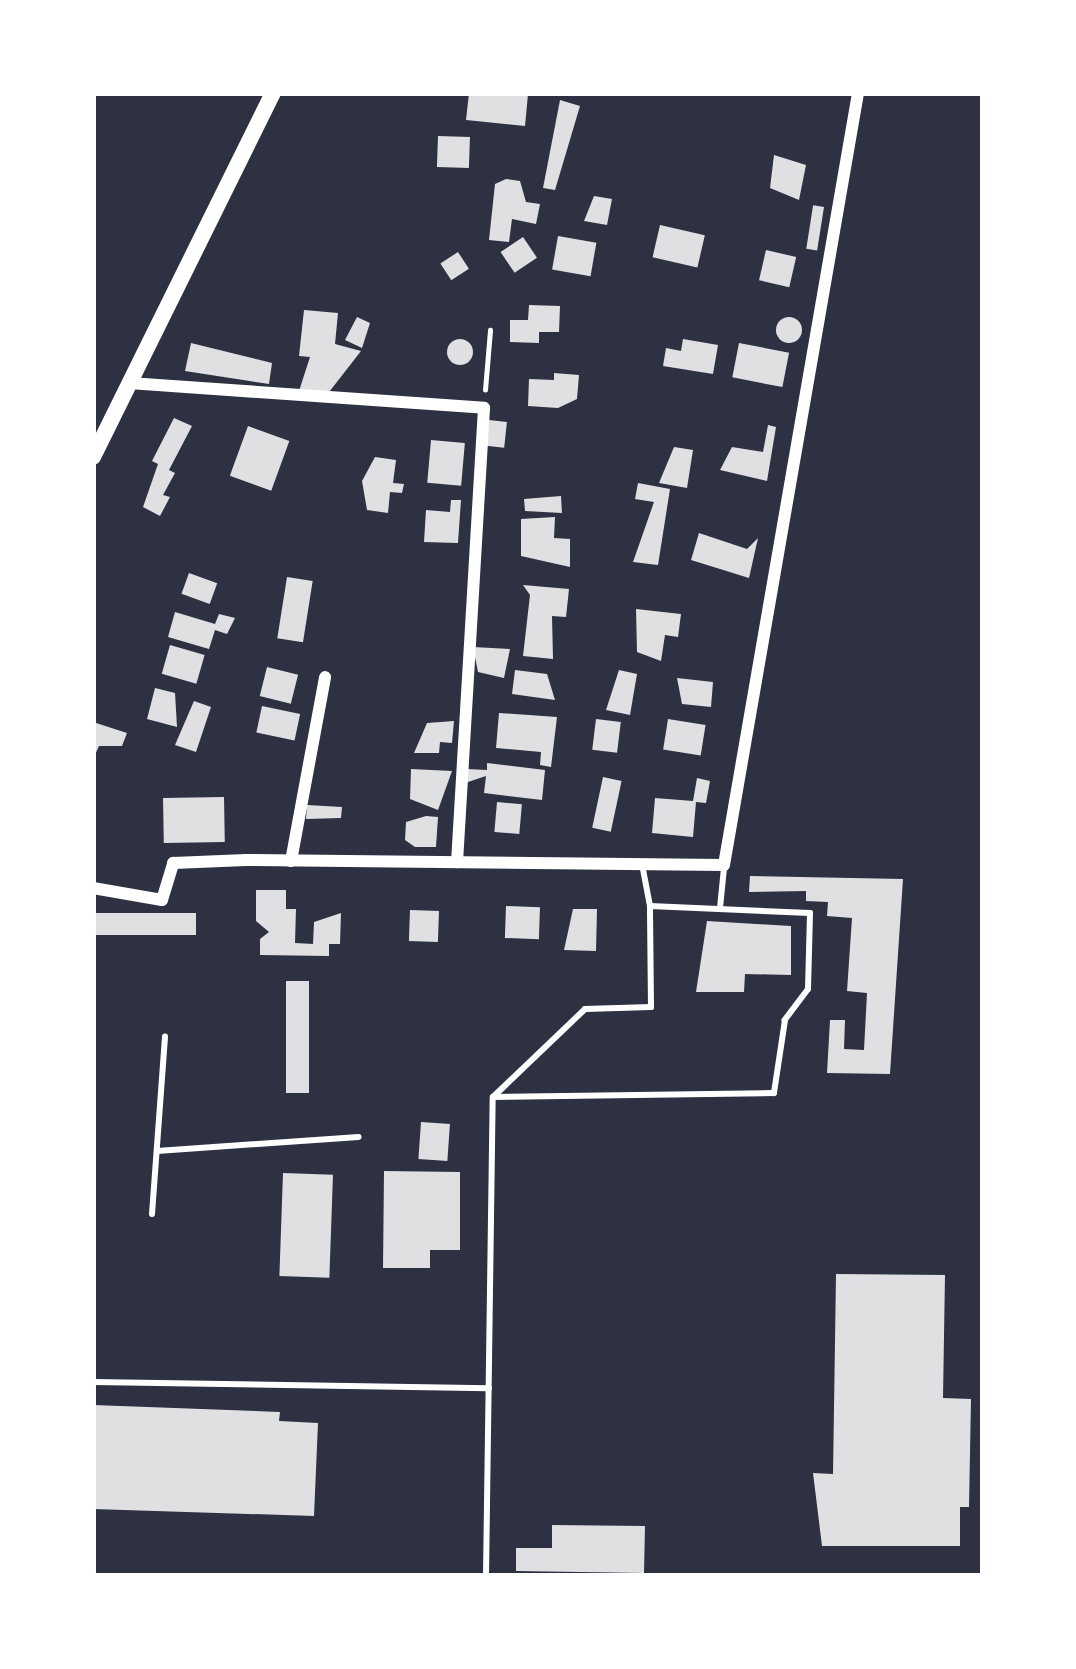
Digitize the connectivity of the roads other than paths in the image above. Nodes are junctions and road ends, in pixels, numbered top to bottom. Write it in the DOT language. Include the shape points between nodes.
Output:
graph roads {
  1 [pos="273,93"];
  2 [pos="858,93"];
  3 [pos="130,383"];
  4 [pos="93,457"];
  5 [pos="325,677"];
  6 [pos="291,860"];
  7 [pos="457,862"];
  8 [pos="642,864"];
  9 [pos="724,865"];
  10 [pos="93,888"];
  11 [pos="650,906"];
  12 [pos="720,908"];
  13 [pos="166,1036"];
  14 [pos="493,1097"];
  15 [pos="359,1137"];
  16 [pos="157,1151"];
  17 [pos="152,1214"];
  18 [pos="93,1382"];
  19 [pos="489,1388"];
  20 [pos="487,1576"];
  1 -- 3 [label="street"];
  2 -- 9 [label="street"];
  3 -- 4 [label="street"];
  3 -- 7 [label="street" via="484,408"];
  5 -- 6 [label="street"];
  6 -- 7 [label="street"];
  6 -- 10 [label="street" via="173,863 162,900"];
  7 -- 8 [label="street"];
  8 -- 9 [label="street"];
  8 -- 11 [label="lane"];
  9 -- 12 [label="lane"];
  11 -- 12 [label="lane"];
  11 -- 14 [label="lane" via="651,1007 585,1009"];
  12 -- 14 [label="lane" via="810,913 808,989 785,1020 774,1093"];
  13 -- 16 [label="lane"];
  14 -- 19 [label="lane"];
  15 -- 16 [label="lane"];
  16 -- 17 [label="lane"];
  18 -- 19 [label="lane"];
  19 -- 20 [label="lane"];
}
